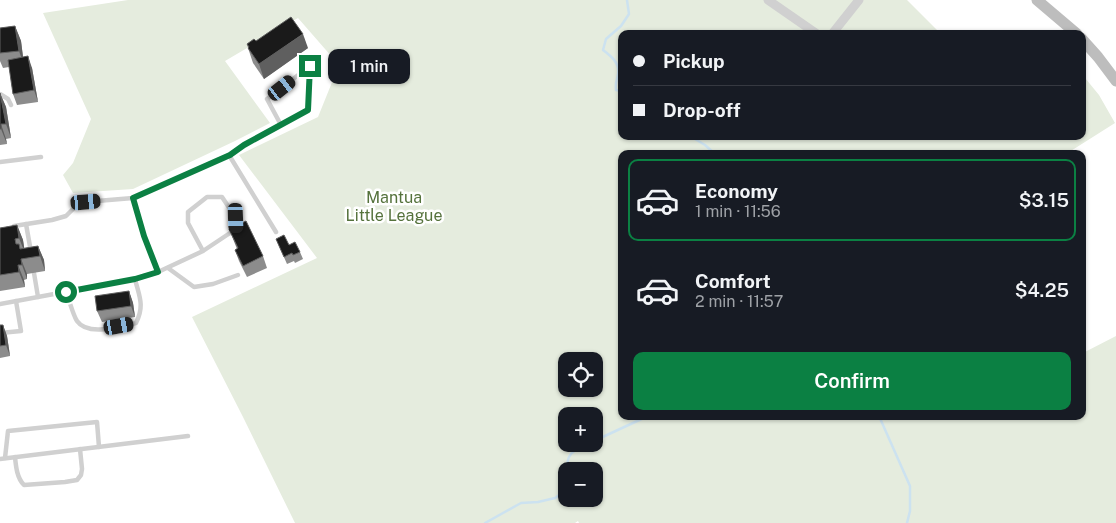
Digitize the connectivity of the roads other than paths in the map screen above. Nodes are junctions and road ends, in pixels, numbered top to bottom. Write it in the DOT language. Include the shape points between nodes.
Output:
graph roads {
  1 [pos="768,0"];
  2 [pos="859,0"];
  3 [pos="1037,0"];
  4 [pos="811,30"];
  5 [pos="835,30"];
  6 [pos="1072,30"];
  7 [pos="1086,44"];
  8 [pos="1116,81"];
  9 [pos="0,94"];
  10 [pos="11,105"];
  11 [pos="281,125"];
  12 [pos="230,155"];
  13 [pos="41,157"];
  14 [pos="0,162"];
  15 [pos="133,198"];
  16 [pos="26,224"];
  17 [pos="10,227"];
  18 [pos="276,232"];
  19 [pos="203,251"];
  20 [pos="31,253"];
  21 [pos="168,268"];
  22 [pos="158,272"];
  23 [pos="34,273"];
  24 [pos="238,275"];
  25 [pos="135,279"];
  26 [pos="66,292"];
  27 [pos="38,297"];
  28 [pos="16,302"];
  29 [pos="0,304"];
  30 [pos="0,333"];
  31 [pos="188,436"];
  32 [pos="99,447"];
  33 [pos="80,449"];
  34 [pos="15,457"];
  35 [pos="2,459"];
  1 -- 4 [label="street"];
  2 -- 5 [label="street"];
  3 -- 6 [label="main road"];
  7 -- 8 [label="main road"];
  9 -- 10 [label="lane"];
  11 -- 11 [label="lane" via="308,110 310,66 267,99"];
  11 -- 12 [label="lane"];
  12 -- 15 [label="lane"];
  12 -- 18 [label="lane"];
  13 -- 14 [label="lane"];
  15 -- 16 [label="lane" via="86,202 76,205 66,216"];
  15 -- 22 [label="lane"];
  16 -- 17 [label="lane"];
  16 -- 20 [label="lane"];
  19 -- 19 [label="lane" via="236,230 236,218 222,197 207,197 188,212 188,223"];
  19 -- 21 [label="lane"];
  21 -- 22 [label="lane"];
  21 -- 24 [label="lane" via="194,287"];
  22 -- 25 [label="lane"];
  23 -- 27 [label="lane"];
  25 -- 26 [label="lane"];
  25 -- 26 [label="lane" via="142,306 136,323 87,329 77,322"];
  26 -- 27 [label="lane"];
  27 -- 28 [label="lane"];
  28 -- 29 [label="lane"];
  28 -- 30 [label="lane" via="21,331"];
  31 -- 32 [label="lane"];
  32 -- 33 [label="lane"];
  32 -- 35 [label="lane" via="97,422 8,431"];
  33 -- 34 [label="lane"];
  33 -- 34 [label="lane" via="81,475 77,480 65,482 24,485 17,473"];
  34 -- 35 [label="lane"];
}
